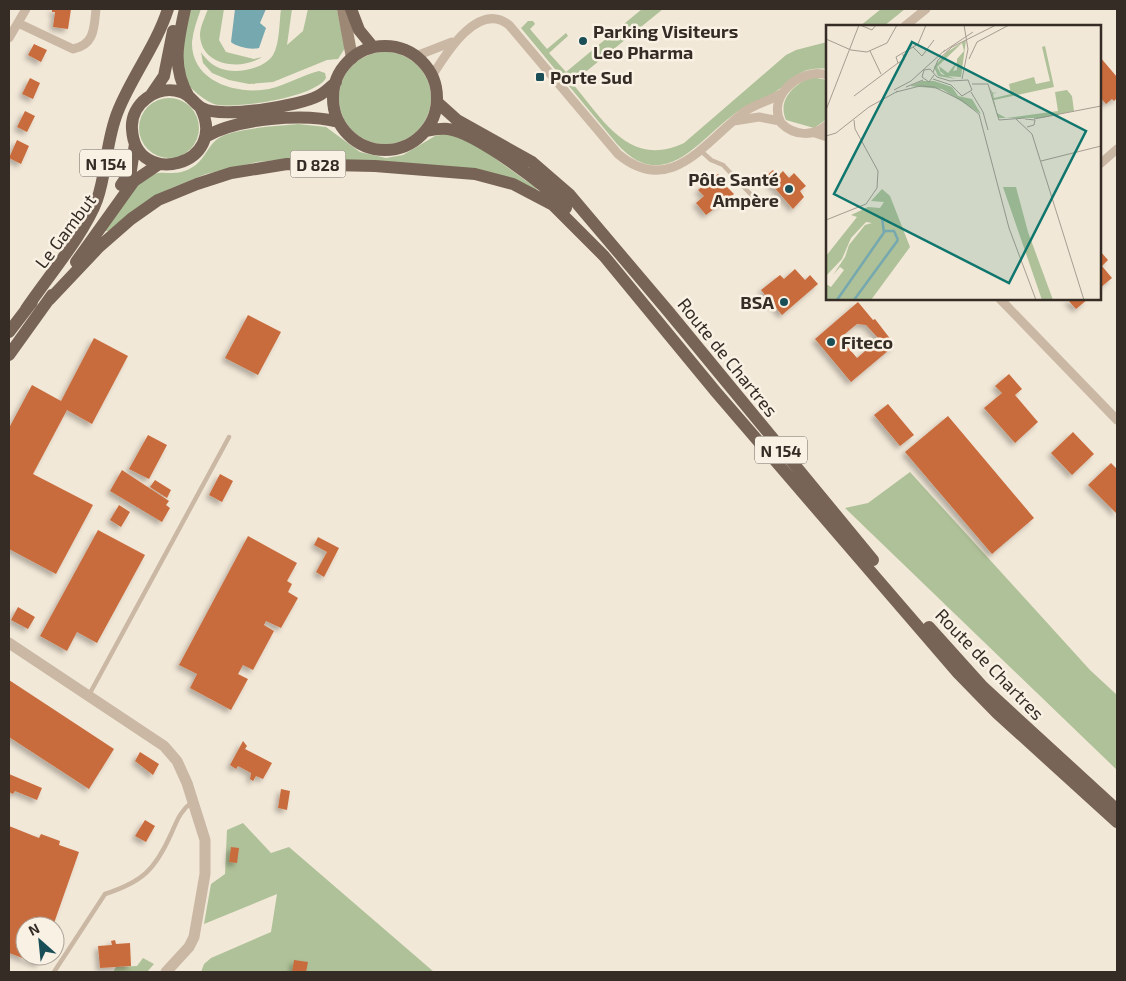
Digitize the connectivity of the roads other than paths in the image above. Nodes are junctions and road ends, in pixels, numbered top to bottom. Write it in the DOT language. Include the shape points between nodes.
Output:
graph roads {
  1 [pos="26,9"];
  2 [pos="96,9"];
  3 [pos="168,9"];
  4 [pos="177,9"];
  5 [pos="186,9"];
  6 [pos="343,9"];
  7 [pos="351,9"];
  8 [pos="926,9"];
  9 [pos="18,23"];
  10 [pos="906,25"];
  11 [pos="9,38"];
  12 [pos="452,42"];
  13 [pos="373,47"];
  14 [pos="416,56"];
  15 [pos="352,58"];
  16 [pos="826,74"];
  17 [pos="432,76"];
  18 [pos="336,82"];
  19 [pos="781,94"];
  20 [pos="151,95"];
  21 [pos="189,97"];
  22 [pos="437,102"];
  23 [pos="200,108"];
  24 [pos="780,121"];
  25 [pos="339,122"];
  26 [pos="734,122"];
  27 [pos="826,126"];
  28 [pos="425,131"];
  29 [pos="815,133"];
  30 [pos="205,137"];
  31 [pos="826,137"];
  32 [pos="135,144"];
  33 [pos="1117,149"];
  34 [pos="700,150"];
  35 [pos="1101,163"];
  36 [pos="159,164"];
  37 [pos="757,202"];
  38 [pos="604,256"];
  39 [pos="49,300"];
  40 [pos="1001,300"];
  41 [pos="26,309"];
  42 [pos="9,332"];
  43 [pos="9,355"];
  44 [pos="1117,420"];
  45 [pos="229,437"];
  46 [pos="9,643"];
  47 [pos="88,696"];
  48 [pos="193,801"];
  49 [pos="1117,810"];
  50 [pos="1117,822"];
  51 [pos="54,972"];
  52 [pos="166,972"];
  1 -- 9 [label="street"];
  2 -- 9 [label="street" via="93,37 82,48 73,49"];
  3 -- 41 [label="main road, N 154" via="156,41 117,113 110,135 104,178 91,214"];
  4 -- 20 [label="main road, N 154" via="164,76"];
  5 -- 21 [label="main road" via="177,63 180,80"];
  6 -- 15 [label="main road"];
  7 -- 13 [label="main road" via="359,30"];
  8 -- 10 [label="street"];
  9 -- 11 [label="street"];
  12 -- 14 [label="street"];
  12 -- 17 [label="street"];
  12 -- 34 [label="street" via="478,20 497,17 509,25 625,160 649,170 666,170 682,164"];
  13 -- 14 [label="main road" via="395,47"];
  13 -- 15 [label="main road"];
  14 -- 17 [label="main road"];
  15 -- 18 [label="main road"];
  16 -- 19 [label="street" via="804,76"];
  17 -- 22 [label="main road"];
  18 -- 23 [label="main road" via="322,94 298,102 228,112"];
  18 -- 25 [label="main road" via="332,98"];
  19 -- 24 [label="street" via="777,102"];
  19 -- 26 [label="street" via="750,108"];
  20 -- 21 [label="main road" via="175,91"];
  20 -- 32 [label="main road, N 154" via="134,113"];
  21 -- 23 [label="main road"];
  22 -- 28 [label="main road"];
  22 -- 49 [label="main road, Route de Chartres / N 154" via="457,120 532,162 569,194 934,633 983,687"];
  23 -- 30 [label="main road" via="206,121"];
  24 -- 26 [label="street" via="759,116"];
  24 -- 29 [label="street" via="793,131"];
  25 -- 28 [label="main road" via="356,141 380,149 404,145"];
  25 -- 30 [label="main road" via="310,117 284,119 231,126"];
  26 -- 34 [label="street"];
  27 -- 29 [label="street"];
  28 -- 38 [label="main road, N 154" via="448,129 458,132 525,171 561,202"];
  29 -- 31 [label="street"];
  30 -- 36 [label="main road" via="197,153 187,160"];
  32 -- 36 [label="main road, N 154" via="145,157"];
  32 -- 41 [label="main road, Le Gambut" via="129,175"];
  33 -- 35 [label="street"];
  34 -- 37 [label="lane" via="723,165"];
  36 -- 39 [label="main road, D 828" via="134,181"];
  38 -- 39 [label="main road, D 828" via="553,205 532,192 490,177 404,167 287,164 232,173 158,200 100,247"];
  38 -- 50 [label="main road, N 154" via="716,392 953,667 997,713"];
  39 -- 43 [label="main road, D 828"];
  40 -- 44 [label="street"];
  41 -- 42 [label="main road, Le Gambut"];
  45 -- 47 [label="lane"];
  46 -- 47 [label="street"];
  47 -- 48 [label="street" via="164,746 177,761"];
  48 -- 51 [label="lane" via="181,810 162,855 143,878 105,894"];
  48 -- 52 [label="street" via="205,840 205,874 199,920 189,947"];
}
